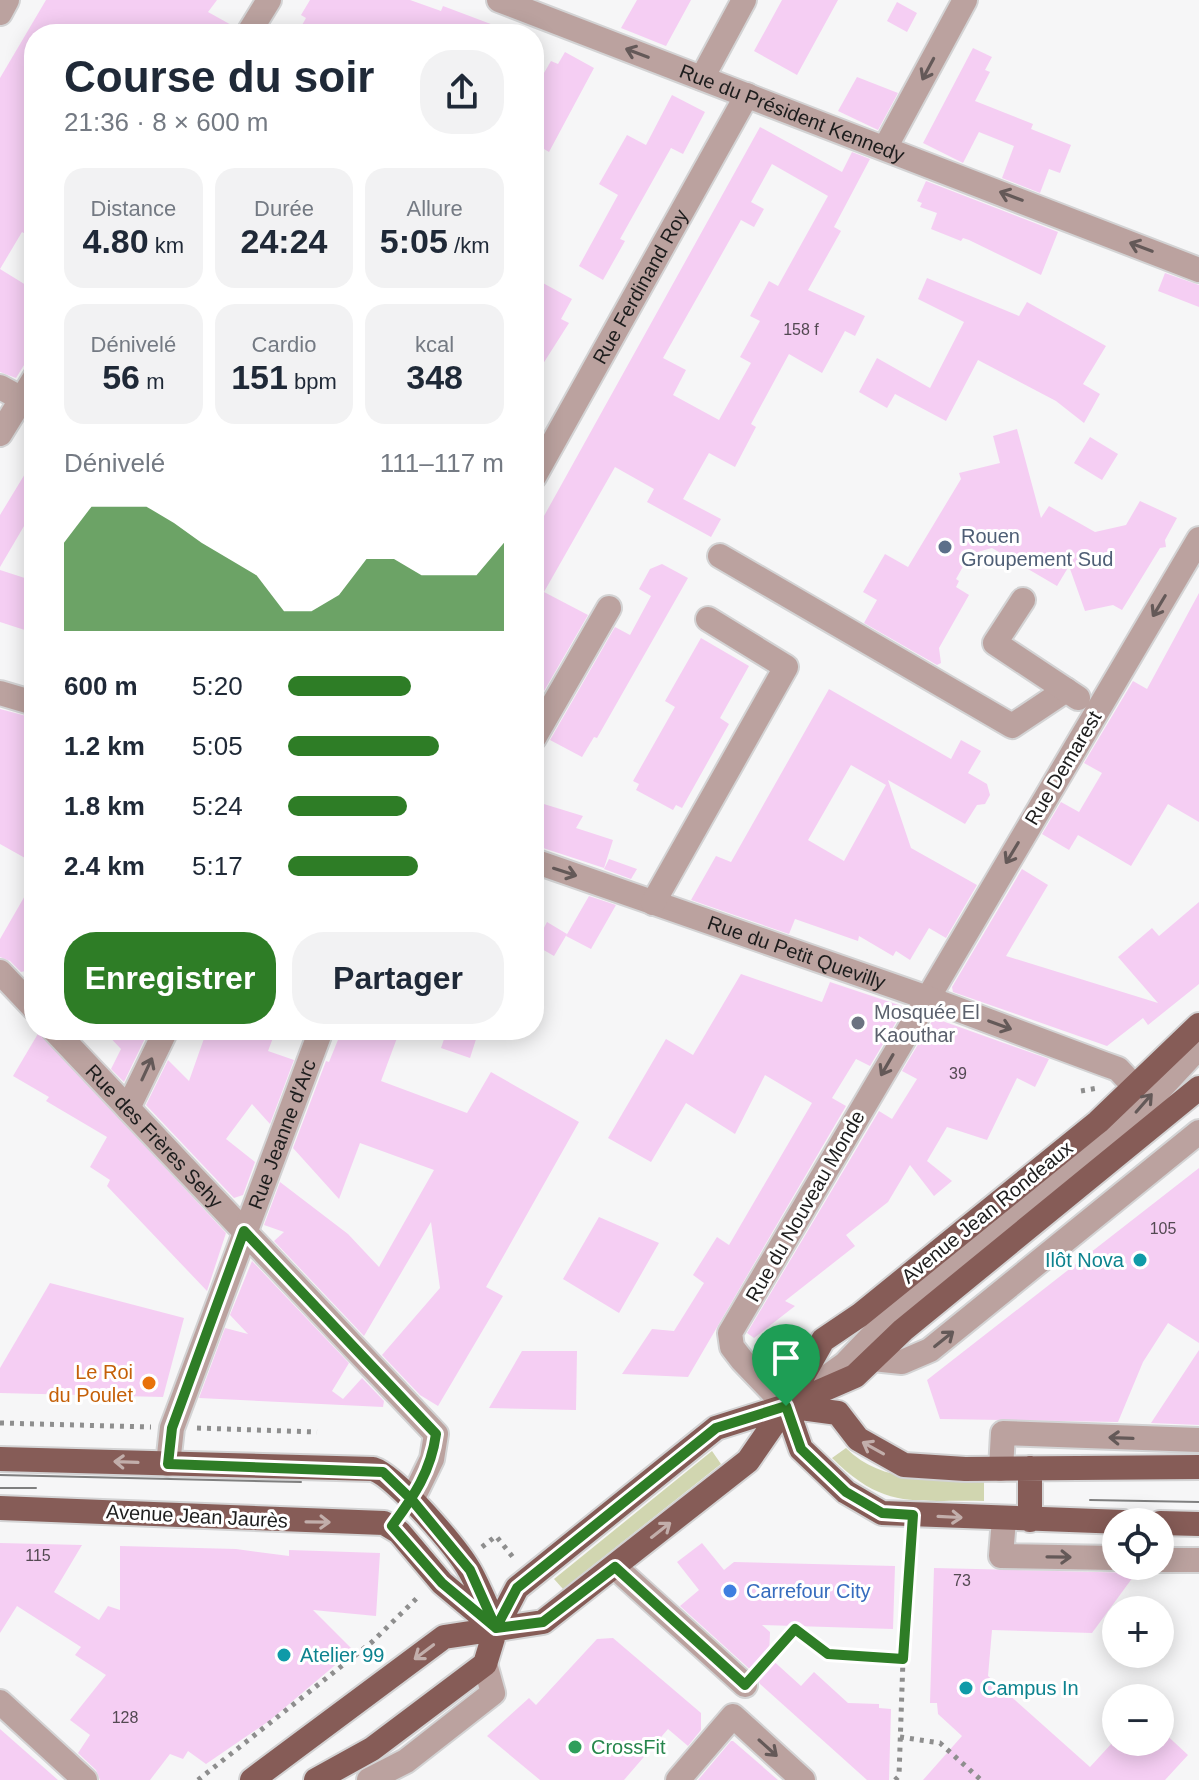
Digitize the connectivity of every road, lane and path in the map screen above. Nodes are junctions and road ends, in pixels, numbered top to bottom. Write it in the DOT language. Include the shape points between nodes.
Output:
graph roads {
  1 [pos="7,0"];
  2 [pos="269,0"];
  3 [pos="499,0"];
  4 [pos="744,0"];
  5 [pos="965,0"];
  6 [pos="0,13"];
  7 [pos="254,24"];
  8 [pos="536,24"];
  9 [pos="544,28"];
  10 [pos="702,78"];
  11 [pos="747,95"];
  12 [pos="885,148"];
  13 [pos="1199,270"];
  14 [pos="0,387"];
  15 [pos="24,389"];
  16 [pos="24,395"];
  17 [pos="0,434"];
  18 [pos="544,459"];
  19 [pos="1199,539"];
  20 [pos="720,556"];
  21 [pos="1023,600"];
  22 [pos="609,608"];
  23 [pos="708,619"];
  24 [pos="1066,690"];
  25 [pos="0,693"];
  26 [pos="24,700"];
  27 [pos="1097,710"];
  28 [pos="544,720"];
  29 [pos="544,864"];
  30 [pos="653,903"];
  31 [pos="0,972"];
  32 [pos="24,997"];
  33 [pos="927,998"];
  34 [pos="1199,1025"];
  35 [pos="63,1040"];
  36 [pos="161,1040"];
  37 [pos="317,1040"];
  38 [pos="1199,1047"];
  39 [pos="1133,1085"];
  40 [pos="1199,1088"];
  41 [pos="128,1108"];
  42 [pos="1199,1132"];
  43 [pos="244,1231"];
  44 [pos="873,1359"];
  45 [pos="786,1406"];
  46 [pos="0,1423"];
  47 [pos="160,1427"];
  48 [pos="183,1428"];
  49 [pos="317,1432"];
  50 [pos="1187,1440"];
  51 [pos="0,1459"];
  52 [pos="168,1464"];
  53 [pos="1174,1466"];
  54 [pos="1199,1467"];
  55 [pos="1030,1468"];
  56 [pos="1001,1469"];
  57 [pos="412,1500"];
  58 [pos="0,1508"];
  59 [pos="913,1515"];
  60 [pos="1004,1519"];
  61 [pos="1030,1520"];
  62 [pos="1102,1522"];
  63 [pos="1174,1523"];
  64 [pos="1199,1524"];
  65 [pos="392,1526"];
  66 [pos="1102,1558"];
  67 [pos="1174,1560"];
  68 [pos="1199,1560"];
  69 [pos="615,1567"];
  70 [pos="402,1610"];
  71 [pos="496,1628"];
  72 [pos="903,1659"];
  73 [pos="485,1664"];
  74 [pos="745,1685"];
  75 [pos="0,1702"];
  76 [pos="900,1737"];
  77 [pos="85,1780"];
  78 [pos="198,1780"];
  79 [pos="252,1780"];
  80 [pos="316,1780"];
  81 [pos="369,1780"];
  82 [pos="678,1780"];
  83 [pos="803,1780"];
  84 [pos="895,1780"];
  85 [pos="981,1780"];
  1 -- 6 [label="street"];
  2 -- 7 [label="street"];
  3 -- 8 [label="street, Rue du Président Kennedy"];
  4 -- 10 [label="street"];
  5 -- 12 [label="street, one-way"];
  10 -- 9 [label="street, Rue du Président Kennedy, one-way"];
  10 -- 11 [label="street, Rue du Président Kennedy"];
  11 -- 12 [label="street, Rue du Président Kennedy"];
  11 -- 18 [label="street, Rue Ferdinand Roy"];
  13 -- 12 [label="street, Rue du Président Kennedy, one-way"];
  14 -- 15 [label="street"];
  16 -- 17 [label="street"];
  19 -- 27 [label="street, Rue Demarest, one-way"];
  20 -- 24 [label="street" via="1012,726"];
  21 -- 24 [label="street" via="995,643"];
  22 -- 28 [label="street"];
  23 -- 30 [label="street" via="786,667"];
  24 -- 27 [label="street"];
  25 -- 26 [label="street"];
  27 -- 33 [label="street, Rue Demarest, one-way"];
  29 -- 30 [label="street, Rue du Petit Quevilly, one-way"];
  30 -- 33 [label="street, Rue du Petit Quevilly"];
  31 -- 32 [label="street"];
  33 -- 39 [label="street, Rue du Petit Quevilly, one-way" via="1118,1069"];
  33 -- 45 [label="street, Rue du Nouveau Monde, one-way" via="730,1333 732,1347"];
  34 -- 39 [label="main road, Avenue Jean Rondeaux"];
  35 -- 41 [label="street, Rue des Frères Sehy"];
  41 -- 36 [label="street, one-way"];
  37 -- 43 [label="street, Rue Jeanne d'Arc"];
  45 -- 38 [label="street, Avenue Jean Rondeaux, one-way" via="845,1364 891,1316 1110,1143"];
  39 -- 45 [label="main road, Avenue Jean Rondeaux" via="1098,1122 823,1340"];
  40 -- 44 [label="main road, Avenue Jean Rondeaux"];
  41 -- 43 [label="street, Rue des Frères Sehy"];
  44 -- 42 [label="street, one-way" via="902,1362 930,1350"];
  43 -- 52 [label="street, Rue Jeanne d'Arc" via="172,1428"];
  43 -- 57 [label="street, Rue des Frères Sehy" via="436,1434 432,1459"];
  44 -- 45 [label="main road, Avenue Jean Rondeaux" via="855,1376"];
  56 -- 45 [label="main road, one-way" via="904,1465 858,1439 838,1413"];
  45 -- 59 [label="main road" via="801,1449 846,1492 882,1513"];
  69 -- 45 [label="main road, one-way" via="748,1461"];
  45 -- 71 [label="main road, Avenue Jean Rondeaux" via="716,1428 517,1588"];
  46 -- 47 [label="path"];
  48 -- 49 [label="path"];
  50 -- 53 [label="street"];
  50 -- 56 [label="street, one-way" via="1003,1433"];
  52 -- 51 [label="main road, one-way"];
  52 -- 57 [label="main road" via="373,1469 389,1476"];
  53 -- 54 [label="main road"];
  53 -- 55 [label="main road"];
  55 -- 56 [label="main road"];
  55 -- 61 [label="main road"];
  57 -- 65 [label="main road"];
  57 -- 71 [label="main road" via="470,1570"];
  58 -- 65 [label="main road, Avenue Jean Jaurès, one-way"];
  59 -- 60 [label="main road, one-way"];
  59 -- 72 [label="path"];
  60 -- 61 [label="main road"];
  60 -- 66 [label="street, one-way" via="1001,1556"];
  61 -- 62 [label="main road"];
  63 -- 64 [label="main road"];
  65 -- 71 [label="main road" via="442,1583"];
  67 -- 68 [label="street"];
  69 -- 71 [label="main road" via="543,1622"];
  69 -- 74 [label="street"];
  70 -- 78 [label="path" via="372,1642"];
  71 -- 73 [label="main road, Avenue Jean Rondeaux"];
  71 -- 79 [label="main road, one-way" via="444,1637"];
  72 -- 74 [label="path" via="828,1654 795,1629"];
  72 -- 76 [label="path"];
  73 -- 80 [label="main road" via="372,1749"];
  73 -- 81 [label="street" via="493,1693 406,1761"];
  75 -- 77 [label="street"];
  76 -- 84 [label="path"];
  76 -- 85 [label="path" via="940,1743"];
  82 -- 83 [label="street, one-way" via="733,1716"];
}
